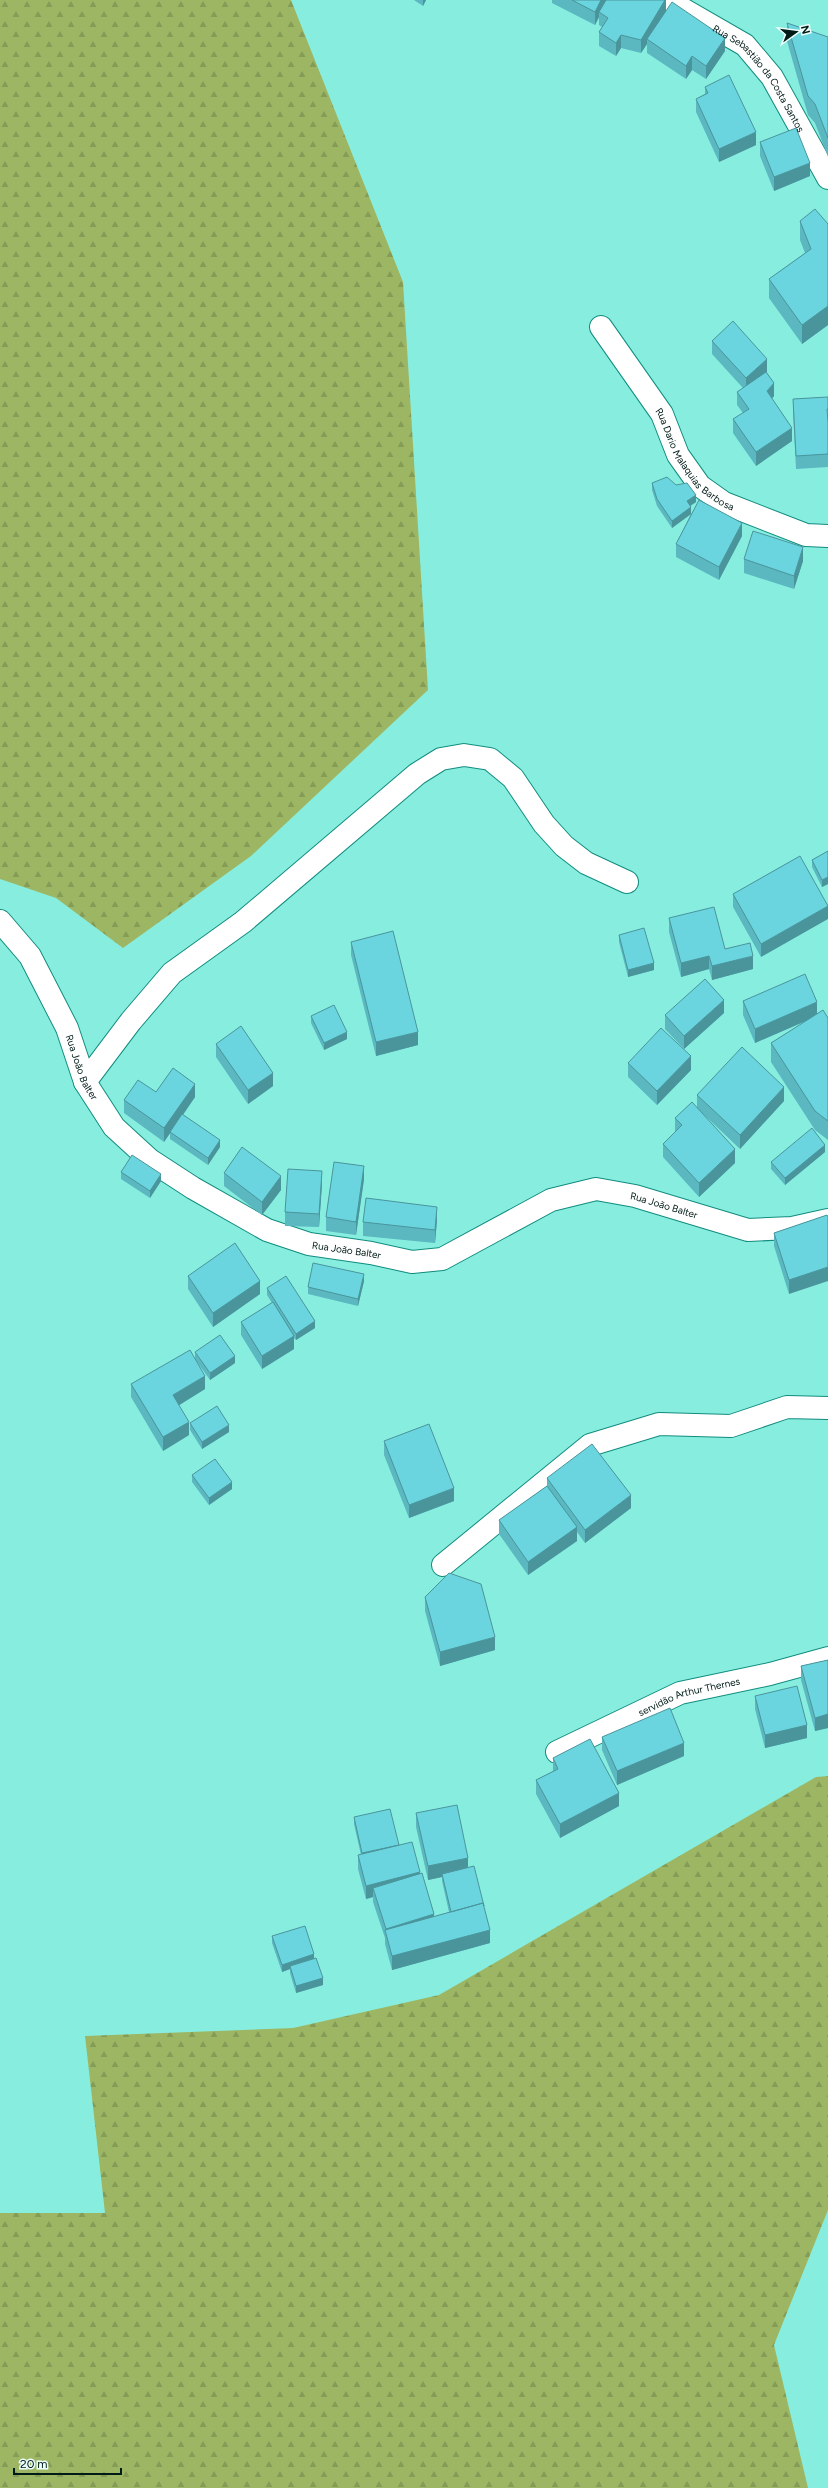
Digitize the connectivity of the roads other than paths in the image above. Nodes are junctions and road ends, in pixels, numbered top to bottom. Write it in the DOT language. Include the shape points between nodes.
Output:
graph roads {
  1 [pos="667,0"];
  2 [pos="828,178"];
  3 [pos="601,327"];
  4 [pos="828,536"];
  5 [pos="627,882"];
  6 [pos="0,922"];
  7 [pos="86,1082"];
  8 [pos="828,1220"];
  9 [pos="828,1408"];
  10 [pos="443,1565"];
  11 [pos="828,1658"];
  12 [pos="557,1752"];
  1 -- 2 [label="street, Rua Sebastião da Costa Santos" via="745,45 772,77"];
  3 -- 4 [label="street, Rua Dario Malaquias Barbosa" via="662,414 678,455 700,486 724,503 806,535"];
  5 -- 7 [label="street" via="586,864 564,846 544,824 513,778 490,759 464,755 442,759 417,774 243,922 172,973 131,1021"];
  6 -- 7 [label="street, Rua João Balter" via="30,956 67,1028"];
  7 -- 8 [label="street, Rua João Balter" via="114,1127 150,1160 267,1230 309,1244 371,1252 412,1262 442,1259 551,1200 596,1189 635,1196 748,1230 792,1228"];
  9 -- 10 [label="street" via="787,1407 731,1426 659,1424 590,1445"];
  11 -- 12 [label="street, servidão Arthur Thernes" via="770,1674 680,1693"];
}
